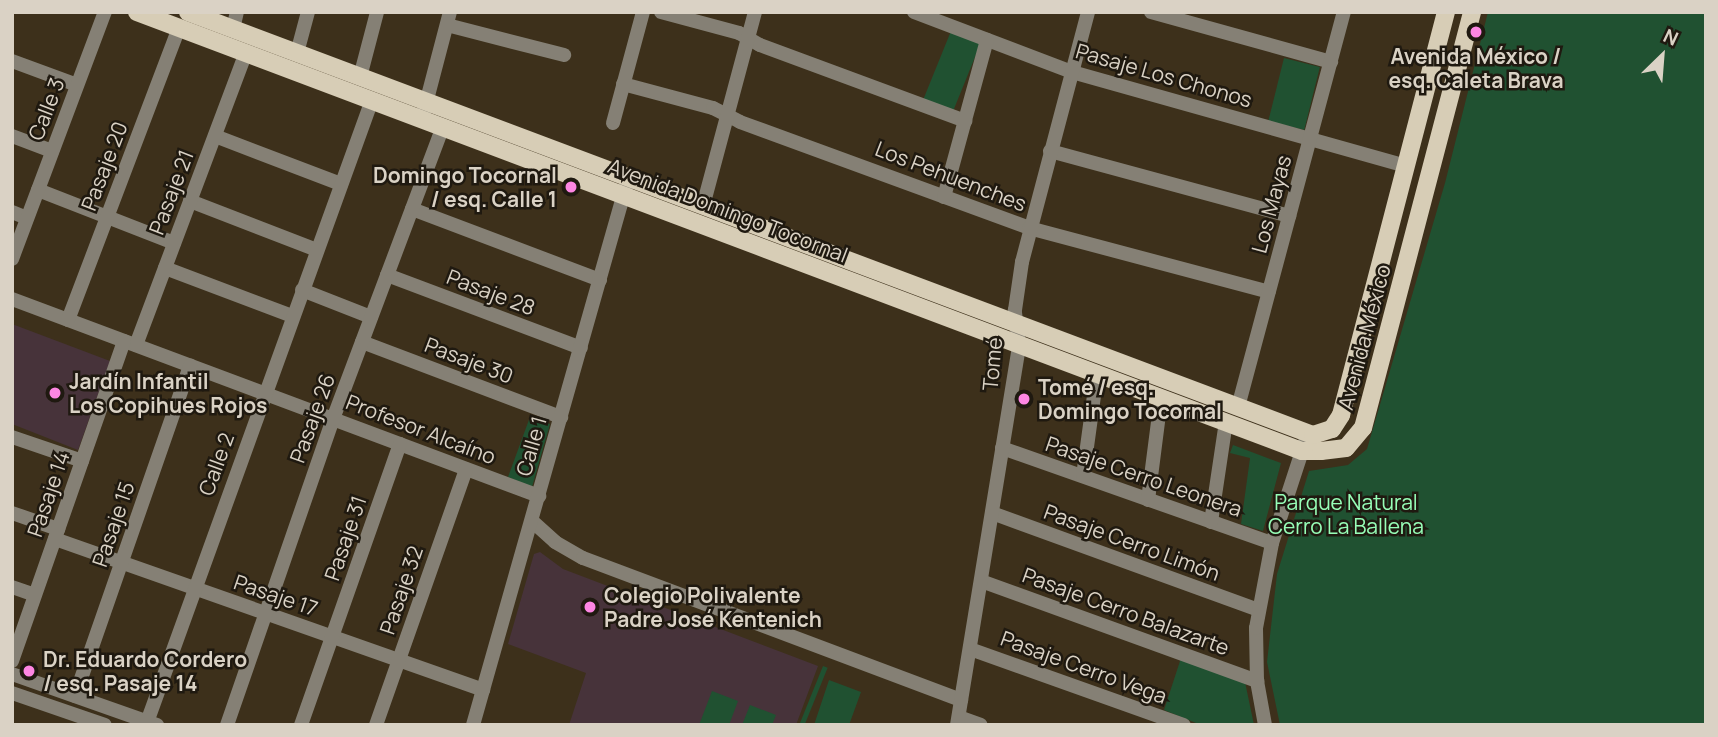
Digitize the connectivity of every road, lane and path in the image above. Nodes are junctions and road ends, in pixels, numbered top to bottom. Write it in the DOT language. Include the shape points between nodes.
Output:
graph roads {
  1 [pos="104,12"];
  2 [pos="137,12"];
  3 [pos="308,12"];
  4 [pos="377,12"];
  5 [pos="643,12"];
  6 [pos="661,12"];
  7 [pos="755,12"];
  8 [pos="914,12"];
  9 [pos="1088,12"];
  10 [pos="1151,12"];
  11 [pos="1344,12"];
  12 [pos="1446,12"];
  13 [pos="1472,12"];
  14 [pos="448,19"];
  15 [pos="183,20"];
  16 [pos="235,21"];
  17 [pos="748,38"];
  18 [pos="987,40"];
  19 [pos="246,53"];
  20 [pos="298,53"];
  21 [pos="564,55"];
  22 [pos="12,61"];
  23 [pos="1331,62"];
  24 [pos="1072,72"];
  25 [pos="360,77"];
  26 [pos="624,84"];
  27 [pos="77,85"];
  28 [pos="372,100"];
  29 [pos="424,110"];
  30 [pos="727,116"];
  31 [pos="965,121"];
  32 [pos="613,123"];
  33 [pos="443,127"];
  34 [pos="12,136"];
  35 [pos="215,136"];
  36 [pos="1310,139"];
  37 [pos="1050,151"];
  38 [pos="52,152"];
  39 [pos="1407,166"];
  40 [pos="341,184"];
  41 [pos="626,186"];
  42 [pos="38,190"];
  43 [pos="944,197"];
  44 [pos="190,201"];
  45 [pos="703,205"];
  46 [pos="412,209"];
  47 [pos="12,212"];
  48 [pos="1289,216"];
  49 [pos="107,217"];
  50 [pos="27,218"];
  51 [pos="1029,228"];
  52 [pos="174,243"];
  53 [pos="317,250"];
  54 [pos="12,259"];
  55 [pos="165,268"];
  56 [pos="387,275"];
  57 [pos="600,280"];
  58 [pos="302,290"];
  59 [pos="1269,292"];
  60 [pos="12,299"];
  61 [pos="292,316"];
  62 [pos="371,317"];
  63 [pos="68,320"];
  64 [pos="1015,323"];
  65 [pos="362,342"];
  66 [pos="130,343"];
  67 [pos="1019,345"];
  68 [pos="580,348"];
  69 [pos="190,365"];
  70 [pos="1097,374"];
  71 [pos="263,393"];
  72 [pos="1161,398"];
  73 [pos="1238,407"];
  74 [pos="561,417"];
  75 [pos="333,419"];
  76 [pos="1226,422"];
  77 [pos="12,437"];
  78 [pos="1305,442"];
  79 [pos="400,444"];
  80 [pos="1002,448"];
  81 [pos="82,461"];
  82 [pos="466,469"];
  83 [pos="1083,477"];
  84 [pos="539,496"];
  85 [pos="1148,500"];
  86 [pos="12,513"];
  87 [pos="992,513"];
  88 [pos="532,521"];
  89 [pos="1211,522"];
  90 [pos="57,534"];
  91 [pos="1272,543"];
  92 [pos="122,563"];
  93 [pos="981,581"];
  94 [pos="12,587"];
  95 [pos="194,588"];
  96 [pos="35,595"];
  97 [pos="1258,610"];
  98 [pos="265,613"];
  99 [pos="332,637"];
  100 [pos="970,649"];
  101 [pos="399,660"];
  102 [pos="12,661"];
  103 [pos="12,674"];
  104 [pos="1257,681"];
  105 [pos="483,690"];
  106 [pos="12,692"];
  107 [pos="75,696"];
  108 [pos="961,700"];
  109 [pos="67,719"];
  110 [pos="958,721"];
  111 [pos="150,724"];
  112 [pos="105,725"];
  113 [pos="226,725"];
  114 [pos="301,725"];
  115 [pos="376,725"];
  116 [pos="473,725"];
  117 [pos="981,725"];
  118 [pos="1184,725"];
  119 [pos="1265,725"];
  1 -- 27 [label="street, Calle 3"];
  2 -- 15 [label="main road, Avenida Domingo Tocornal"];
  3 -- 20 [label="street"];
  4 -- 25 [label="street"];
  5 -- 26 [label="street"];
  6 -- 17 [label="street"];
  7 -- 17 [label="street"];
  8 -- 18 [label="street, Pasaje Los Chonos"];
  9 -- 24 [label="street, Tomé"];
  10 -- 23 [label="street"];
  11 -- 23 [label="street, Los Mayas"];
  12 -- 39 [label="main road, Avenida México"];
  13 -- 78 [label="main road, Avenida México" via="1363,428 1346,448"];
  14 -- 21 [label="street"];
  14 -- 29 [label="street"];
  15 -- 16 [label="main road, Avenida Domingo Tocornal"];
  15 -- 19 [label="main road, Avenida Domingo Tocornal"];
  15 -- 49 [label="street, Pasaje 20"];
  16 -- 20 [label="main road, Avenida Domingo Tocornal"];
  17 -- 30 [label="street"];
  17 -- 31 [label="street"];
  18 -- 24 [label="street, Pasaje Los Chonos"];
  18 -- 31 [label="street"];
  19 -- 28 [label="main road, Avenida Domingo Tocornal"];
  19 -- 35 [label="street, Pasaje 21"];
  20 -- 25 [label="main road, Avenida Domingo Tocornal"];
  22 -- 27 [label="street"];
  23 -- 36 [label="street, Los Mayas"];
  24 -- 36 [label="street, Pasaje Los Chonos"];
  24 -- 37 [label="street, Tomé"];
  25 -- 29 [label="main road, Avenida Domingo Tocornal"];
  26 -- 30 [label="street, Los Pehuenches"];
  26 -- 32 [label="street"];
  27 -- 38 [label="street, Calle 3"];
  28 -- 29 [label="main road, Avenida Domingo Tocornal"];
  28 -- 40 [label="street, Calle 2"];
  29 -- 33 [label="main road, Avenida Domingo Tocornal"];
  29 -- 41 [label="main road, Avenida Domingo Tocornal"];
  30 -- 43 [label="street, Los Pehuenches"];
  30 -- 45 [label="street"];
  31 -- 43 [label="street"];
  33 -- 41 [label="main road, Avenida Domingo Tocornal"];
  33 -- 46 [label="street, Pasaje 26"];
  34 -- 38 [label="street"];
  35 -- 40 [label="street"];
  35 -- 44 [label="street, Pasaje 21"];
  36 -- 39 [label="street, Pasaje Los Chonos"];
  36 -- 48 [label="street, Los Mayas"];
  37 -- 48 [label="street"];
  37 -- 51 [label="street, Tomé"];
  38 -- 42 [label="street, Calle 3"];
  39 -- 78 [label="main road, Avenida México" via="1339,421"];
  40 -- 53 [label="street, Calle 2"];
  41 -- 45 [label="main road, Avenida Domingo Tocornal"];
  41 -- 57 [label="street, Calle 1"];
  41 -- 67 [label="main road, Avenida Domingo Tocornal"];
  42 -- 49 [label="street"];
  42 -- 50 [label="street, Calle 3"];
  43 -- 51 [label="street, Los Pehuenches"];
  44 -- 52 [label="street, Pasaje 21"];
  44 -- 53 [label="street"];
  45 -- 64 [label="main road, Avenida Domingo Tocornal"];
  46 -- 56 [label="street, Pasaje 26"];
  46 -- 57 [label="street"];
  47 -- 50 [label="street"];
  48 -- 59 [label="street, Los Mayas"];
  49 -- 52 [label="street"];
  49 -- 63 [label="street, Pasaje 20"];
  50 -- 54 [label="street, Calle 3"];
  51 -- 59 [label="street, Los Pehuenches"];
  51 -- 64 [label="street, Tomé"];
  52 -- 55 [label="street, Pasaje 21"];
  53 -- 58 [label="street, Calle 2"];
  55 -- 61 [label="street"];
  55 -- 66 [label="street, Pasaje 21"];
  56 -- 62 [label="street, Pasaje 26"];
  56 -- 68 [label="street, Pasaje 28"];
  57 -- 68 [label="street, Calle 1"];
  58 -- 61 [label="street, Calle 2"];
  58 -- 62 [label="street"];
  59 -- 73 [label="street, Los Mayas"];
  60 -- 63 [label="street, Profesor Alcaíno"];
  61 -- 71 [label="street, Calle 2"];
  62 -- 65 [label="street, Pasaje 26"];
  63 -- 66 [label="street, Profesor Alcaíno"];
  64 -- 67 [label="street, Tomé"];
  64 -- 73 [label="main road, Avenida Domingo Tocornal"];
  65 -- 74 [label="street, Pasaje 30"];
  65 -- 75 [label="street, Pasaje 26"];
  66 -- 69 [label="street, Profesor Alcaíno"];
  66 -- 81 [label="street, Pasaje 14"];
  67 -- 70 [label="main road, Avenida Domingo Tocornal"];
  67 -- 80 [label="street, Tomé"];
  68 -- 74 [label="street, Calle 1"];
  69 -- 71 [label="street, Profesor Alcaíno"];
  69 -- 92 [label="street, Pasaje 15"];
  70 -- 72 [label="main road, Avenida Domingo Tocornal"];
  70 -- 83 [label="street"];
  71 -- 75 [label="street, Profesor Alcaíno"];
  71 -- 95 [label="street, Calle 2"];
  72 -- 76 [label="main road, Avenida Domingo Tocornal"];
  72 -- 85 [label="street"];
  73 -- 78 [label="main road, Avenida Domingo Tocornal"];
  74 -- 84 [label="street, Calle 1"];
  75 -- 79 [label="street, Profesor Alcaíno"];
  75 -- 98 [label="street, Pasaje 26"];
  76 -- 78 [label="main road, Avenida Domingo Tocornal"];
  76 -- 89 [label="street"];
  77 -- 81 [label="street"];
  78 -- 91 [label="street"];
  79 -- 82 [label="street, Profesor Alcaíno"];
  79 -- 99 [label="street, Pasaje 31"];
  80 -- 83 [label="street, Pasaje Cerro Leonera"];
  80 -- 87 [label="street, Tomé"];
  81 -- 90 [label="street, Pasaje 14"];
  82 -- 84 [label="street, Profesor Alcaíno"];
  82 -- 101 [label="street, Pasaje 32"];
  83 -- 85 [label="street, Pasaje Cerro Leonera"];
  84 -- 88 [label="street, Calle 1"];
  85 -- 89 [label="street, Pasaje Cerro Leonera"];
  86 -- 90 [label="street, Pasaje 17"];
  87 -- 93 [label="street, Tomé"];
  87 -- 97 [label="street, Pasaje Cerro Limón"];
  88 -- 105 [label="street, Calle 1"];
  88 -- 108 [label="street" via="583,558"];
  89 -- 91 [label="street, Pasaje Cerro Leonera"];
  90 -- 92 [label="street, Pasaje 17"];
  90 -- 96 [label="street, Pasaje 14"];
  91 -- 97 [label="street"];
  92 -- 95 [label="street, Pasaje 17"];
  92 -- 107 [label="street, Pasaje 15"];
  93 -- 100 [label="street, Tomé"];
  93 -- 104 [label="street, Pasaje Cerro Balazarte"];
  94 -- 96 [label="street"];
  95 -- 98 [label="street, Pasaje 17"];
  95 -- 111 [label="street, Calle 2"];
  96 -- 102 [label="street, Pasaje 14"];
  97 -- 104 [label="street"];
  98 -- 99 [label="street, Pasaje 17"];
  98 -- 113 [label="street, Pasaje 26"];
  99 -- 101 [label="street, Pasaje 17"];
  99 -- 114 [label="street, Pasaje 31"];
  100 -- 108 [label="street, Tomé"];
  100 -- 118 [label="street, Pasaje Cerro Vega"];
  101 -- 105 [label="street, Pasaje 17"];
  101 -- 115 [label="street, Pasaje 32"];
  103 -- 107 [label="street"];
  104 -- 119 [label="street"];
  105 -- 116 [label="street, Calle 1"];
  106 -- 109 [label="street"];
  107 -- 111 [label="street"];
  108 -- 110 [label="street, Tomé"];
  109 -- 112 [label="street"];
  110 -- 117 [label="street"];
}
